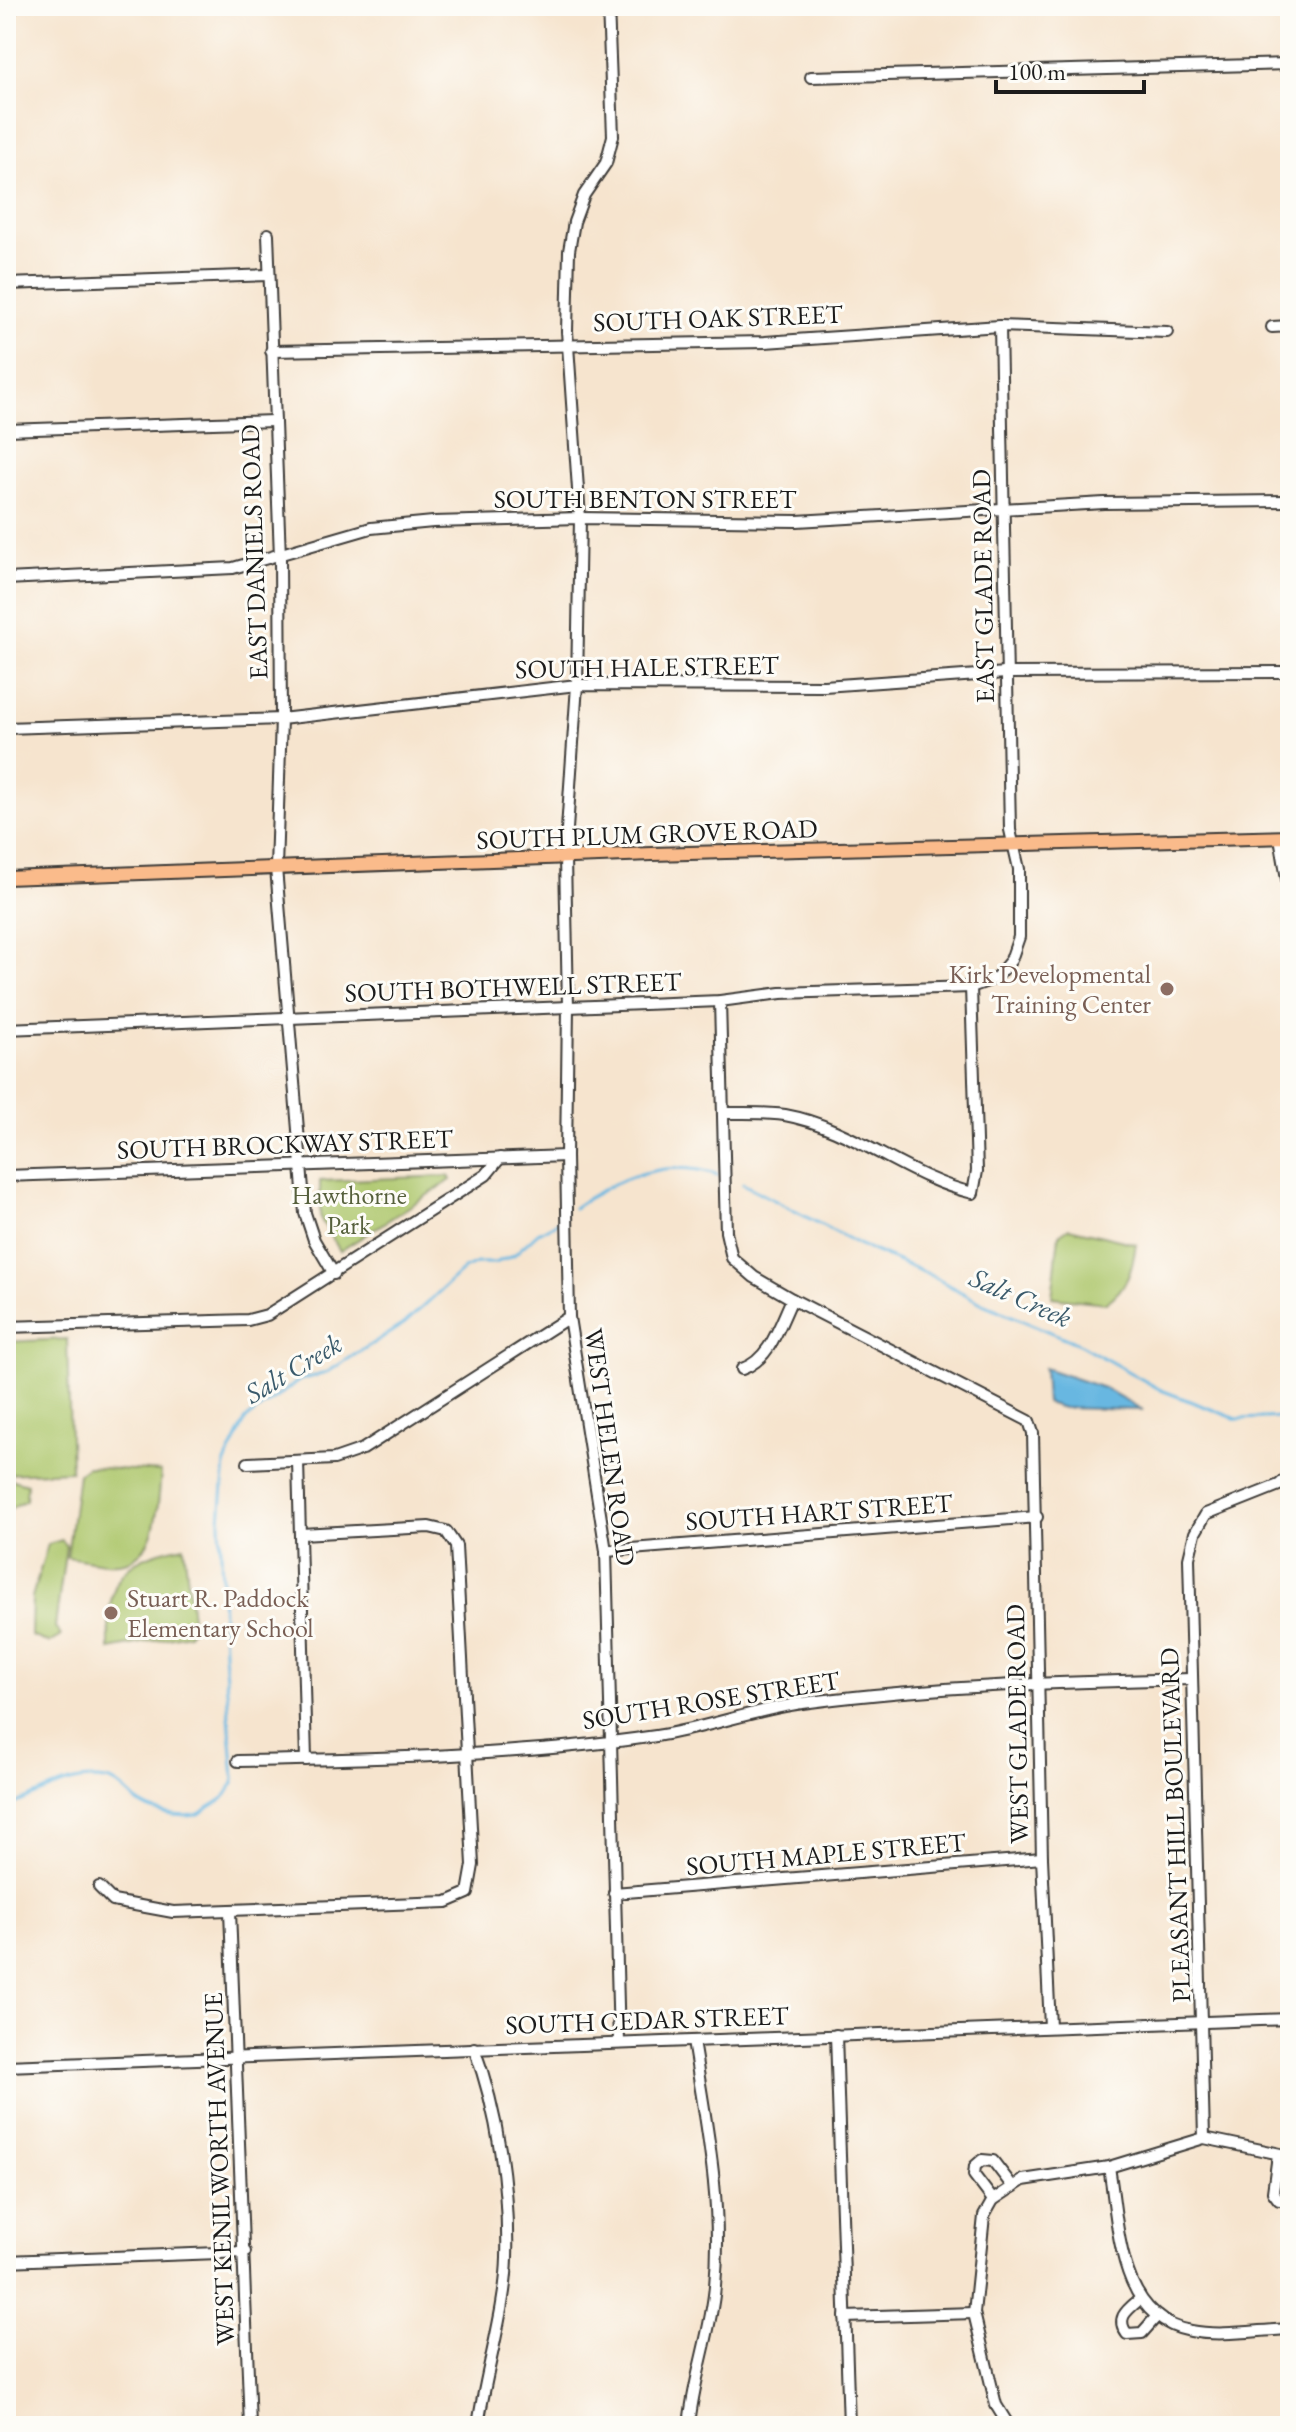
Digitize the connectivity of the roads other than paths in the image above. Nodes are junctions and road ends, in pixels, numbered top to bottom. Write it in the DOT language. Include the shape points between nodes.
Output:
graph roads {
  1 [pos="608,6"];
  2 [pos="1290,64"];
  3 [pos="811,77"];
  4 [pos="268,234"];
  5 [pos="269,275"];
  6 [pos="6,284"];
  7 [pos="1000,326"];
  8 [pos="1290,326"];
  9 [pos="1272,327"];
  10 [pos="1167,332"];
  11 [pos="568,345"];
  12 [pos="271,351"];
  13 [pos="273,421"];
  14 [pos="6,430"];
  15 [pos="1290,501"];
  16 [pos="1004,508"];
  17 [pos="580,518"];
  18 [pos="280,557"];
  19 [pos="6,579"];
  20 [pos="1290,672"];
  21 [pos="1006,673"];
  22 [pos="577,685"];
  23 [pos="281,719"];
  24 [pos="6,728"];
  25 [pos="1285,837"];
  26 [pos="1011,845"];
  27 [pos="565,858"];
  28 [pos="276,868"];
  29 [pos="6,878"];
  30 [pos="1290,897"];
  31 [pos="971,987"];
  32 [pos="720,1001"];
  33 [pos="568,1007"];
  34 [pos="287,1018"];
  35 [pos="6,1029"];
  36 [pos="724,1113"];
  37 [pos="566,1156"];
  38 [pos="500,1158"];
  39 [pos="302,1165"];
  40 [pos="6,1176"];
  41 [pos="334,1274"];
  42 [pos="792,1299"];
  43 [pos="569,1317"];
  44 [pos="6,1327"];
  45 [pos="742,1369"];
  46 [pos="298,1461"];
  47 [pos="248,1463"];
  48 [pos="1290,1475"];
  49 [pos="1196,1504"];
  50 [pos="1206,1514"];
  51 [pos="1037,1517"];
  52 [pos="301,1534"];
  53 [pos="606,1551"];
  54 [pos="1191,1679"];
  55 [pos="1037,1683"];
  56 [pos="612,1742"];
  57 [pos="467,1754"];
  58 [pos="306,1760"];
  59 [pos="238,1761"];
  60 [pos="1042,1858"];
  61 [pos="99,1887"];
  62 [pos="614,1893"];
  63 [pos="230,1911"];
  64 [pos="1290,2019"];
  65 [pos="1203,2022"];
  66 [pos="1050,2027"];
  67 [pos="836,2035"];
  68 [pos="693,2041"];
  69 [pos="619,2043"];
  70 [pos="474,2048"];
  71 [pos="238,2055"];
  72 [pos="6,2066"];
  73 [pos="1204,2138"];
  74 [pos="1278,2155"];
  75 [pos="1290,2156"];
  76 [pos="1109,2167"];
  77 [pos="1013,2187"];
  78 [pos="993,2200"];
  79 [pos="1290,2200"];
  80 [pos="245,2252"];
  81 [pos="6,2261"];
  82 [pos="1140,2299"];
  83 [pos="974,2313"];
  84 [pos="1157,2316"];
  85 [pos="845,2317"];
  86 [pos="1290,2329"];
  87 [pos="250,2426"];
  88 [pos="478,2426"];
  89 [pos="689,2426"];
  90 [pos="849,2426"];
  91 [pos="1009,2426"];
  1 -- 11 [label="street, WEST HELEN ROAD" via="613,136 606,163 584,195 574,222"];
  2 -- 3 [label="street"];
  4 -- 5 [label="street, EAST DANIELS ROAD"];
  5 -- 6 [label="street"];
  5 -- 12 [label="street, EAST DANIELS ROAD"];
  7 -- 10 [label="street, SOUTH OAK STREET"];
  7 -- 11 [label="street, SOUTH OAK STREET" via="765,342"];
  7 -- 16 [label="street, EAST GLADE ROAD"];
  8 -- 9 [label="street"];
  11 -- 12 [label="street, SOUTH OAK STREET"];
  11 -- 17 [label="street, WEST HELEN ROAD"];
  12 -- 13 [label="street, EAST DANIELS ROAD"];
  13 -- 14 [label="street"];
  13 -- 18 [label="street, EAST DANIELS ROAD"];
  15 -- 16 [label="street, SOUTH BENTON STREET"];
  16 -- 17 [label="street, SOUTH BENTON STREET" via="797,521"];
  16 -- 21 [label="street, EAST GLADE ROAD"];
  17 -- 18 [label="street, SOUTH BENTON STREET" via="384,526"];
  17 -- 22 [label="street, WEST HELEN ROAD"];
  18 -- 19 [label="street, SOUTH BENTON STREET" via="193,572"];
  18 -- 23 [label="street, EAST DANIELS ROAD"];
  20 -- 21 [label="street, SOUTH HALE STREET"];
  21 -- 22 [label="street, SOUTH HALE STREET" via="824,686"];
  21 -- 26 [label="street, EAST GLADE ROAD"];
  22 -- 23 [label="street, SOUTH HALE STREET"];
  22 -- 27 [label="street, WEST HELEN ROAD"];
  23 -- 24 [label="street, SOUTH HALE STREET"];
  23 -- 28 [label="street, EAST DANIELS ROAD"];
  25 -- 26 [label="main road, SOUTH PLUM GROVE ROAD"];
  25 -- 30 [label="street"];
  26 -- 27 [label="main road, SOUTH PLUM GROVE ROAD"];
  26 -- 31 [label="street, SOUTH BOTHWELL STREET" via="1019,869 1019,937 1011,960 996,978"];
  27 -- 28 [label="main road, SOUTH PLUM GROVE ROAD"];
  27 -- 33 [label="street, WEST HELEN ROAD"];
  28 -- 29 [label="main road, SOUTH PLUM GROVE ROAD"];
  28 -- 34 [label="street, EAST DANIELS ROAD"];
  31 -- 32 [label="street, SOUTH BOTHWELL STREET" via="781,993"];
  31 -- 36 [label="street" via="977,1171 973,1193 947,1187 821,1126 786,1115"];
  32 -- 33 [label="street, SOUTH BOTHWELL STREET"];
  32 -- 36 [label="street"];
  33 -- 34 [label="street, SOUTH BOTHWELL STREET"];
  33 -- 37 [label="street, WEST HELEN ROAD"];
  34 -- 35 [label="street, SOUTH BOTHWELL STREET"];
  34 -- 39 [label="street, EAST DANIELS ROAD"];
  36 -- 42 [label="street" via="726,1232 732,1258"];
  37 -- 38 [label="street, SOUTH BROCKWAY STREET"];
  37 -- 43 [label="street, WEST HELEN ROAD"];
  38 -- 39 [label="street, SOUTH BROCKWAY STREET"];
  38 -- 41 [label="street" via="486,1175"];
  39 -- 40 [label="street, SOUTH BROCKWAY STREET"];
  39 -- 41 [label="street, EAST DANIELS ROAD" via="308,1227"];
  41 -- 44 [label="street" via="276,1310 248,1320"];
  42 -- 45 [label="street" via="772,1342 754,1365"];
  42 -- 51 [label="street, WEST GLADE ROAD" via="1029,1421"];
  43 -- 46 [label="street" via="363,1449 334,1459"];
  43 -- 53 [label="street, WEST HELEN ROAD"];
  46 -- 47 [label="street"];
  46 -- 52 [label="street"];
  48 -- 50 [label="street" via="1279,1485"];
  49 -- 50 [label="street"];
  50 -- 54 [label="street, PLEASANT HILL BOULEVARD" via="1189,1558"];
  51 -- 53 [label="street, SOUTH HART STREET"];
  51 -- 55 [label="street, WEST GLADE ROAD"];
  52 -- 57 [label="street" via="429,1527 446,1531 456,1546"];
  52 -- 58 [label="street"];
  53 -- 56 [label="street, WEST HELEN ROAD"];
  54 -- 55 [label="street, SOUTH ROSE STREET"];
  54 -- 65 [label="street, PLEASANT HILL BOULEVARD"];
  55 -- 56 [label="street, SOUTH ROSE STREET" via="808,1702"];
  55 -- 60 [label="street, WEST GLADE ROAD"];
  56 -- 57 [label="street, SOUTH ROSE STREET"];
  56 -- 62 [label="street, WEST HELEN ROAD"];
  57 -- 58 [label="street, SOUTH ROSE STREET"];
  57 -- 63 [label="street" via="473,1865 468,1893 447,1902"];
  58 -- 59 [label="street, SOUTH ROSE STREET"];
  60 -- 62 [label="street, SOUTH MAPLE STREET"];
  60 -- 66 [label="street, WEST GLADE ROAD"];
  61 -- 63 [label="street" via="113,1901 173,1912"];
  62 -- 69 [label="street, WEST HELEN ROAD"];
  63 -- 71 [label="street, WEST KENILWORTH AVENUE"];
  64 -- 65 [label="street, SOUTH CEDAR STREET"];
  65 -- 66 [label="street, SOUTH CEDAR STREET"];
  65 -- 73 [label="street, PLEASANT HILL BOULEVARD"];
  66 -- 67 [label="street, SOUTH CEDAR STREET"];
  67 -- 68 [label="street, SOUTH CEDAR STREET"];
  67 -- 85 [label="street"];
  68 -- 69 [label="street, SOUTH CEDAR STREET"];
  68 -- 89 [label="street" via="717,2185 718,2232 715,2289"];
  69 -- 70 [label="street, SOUTH CEDAR STREET"];
  70 -- 71 [label="street, SOUTH CEDAR STREET"];
  70 -- 88 [label="street" via="487,2084 502,2179 507,2259"];
  71 -- 72 [label="street, SOUTH CEDAR STREET"];
  71 -- 80 [label="street, WEST KENILWORTH AVENUE"];
  73 -- 74 [label="street"];
  73 -- 76 [label="street"];
  74 -- 75 [label="street"];
  74 -- 79 [label="street" via="1273,2192 1279,2200"];
  76 -- 77 [label="street" via="1023,2180"];
  76 -- 82 [label="street" via="1126,2267"];
  77 -- 78 [label="street"];
  77 -- 78 [label="street" via="993,2161 982,2160 974,2175"];
  78 -- 83 [label="street" via="984,2216"];
  80 -- 81 [label="street"];
  80 -- 87 [label="street, WEST KENILWORTH AVENUE"];
  82 -- 84 [label="street"];
  82 -- 84 [label="street" via="1123,2314 1127,2334 1142,2333"];
  83 -- 85 [label="street"];
  83 -- 91 [label="street" via="996,2405"];
  84 -- 86 [label="street" via="1201,2332"];
  85 -- 90 [label="street"];
}
